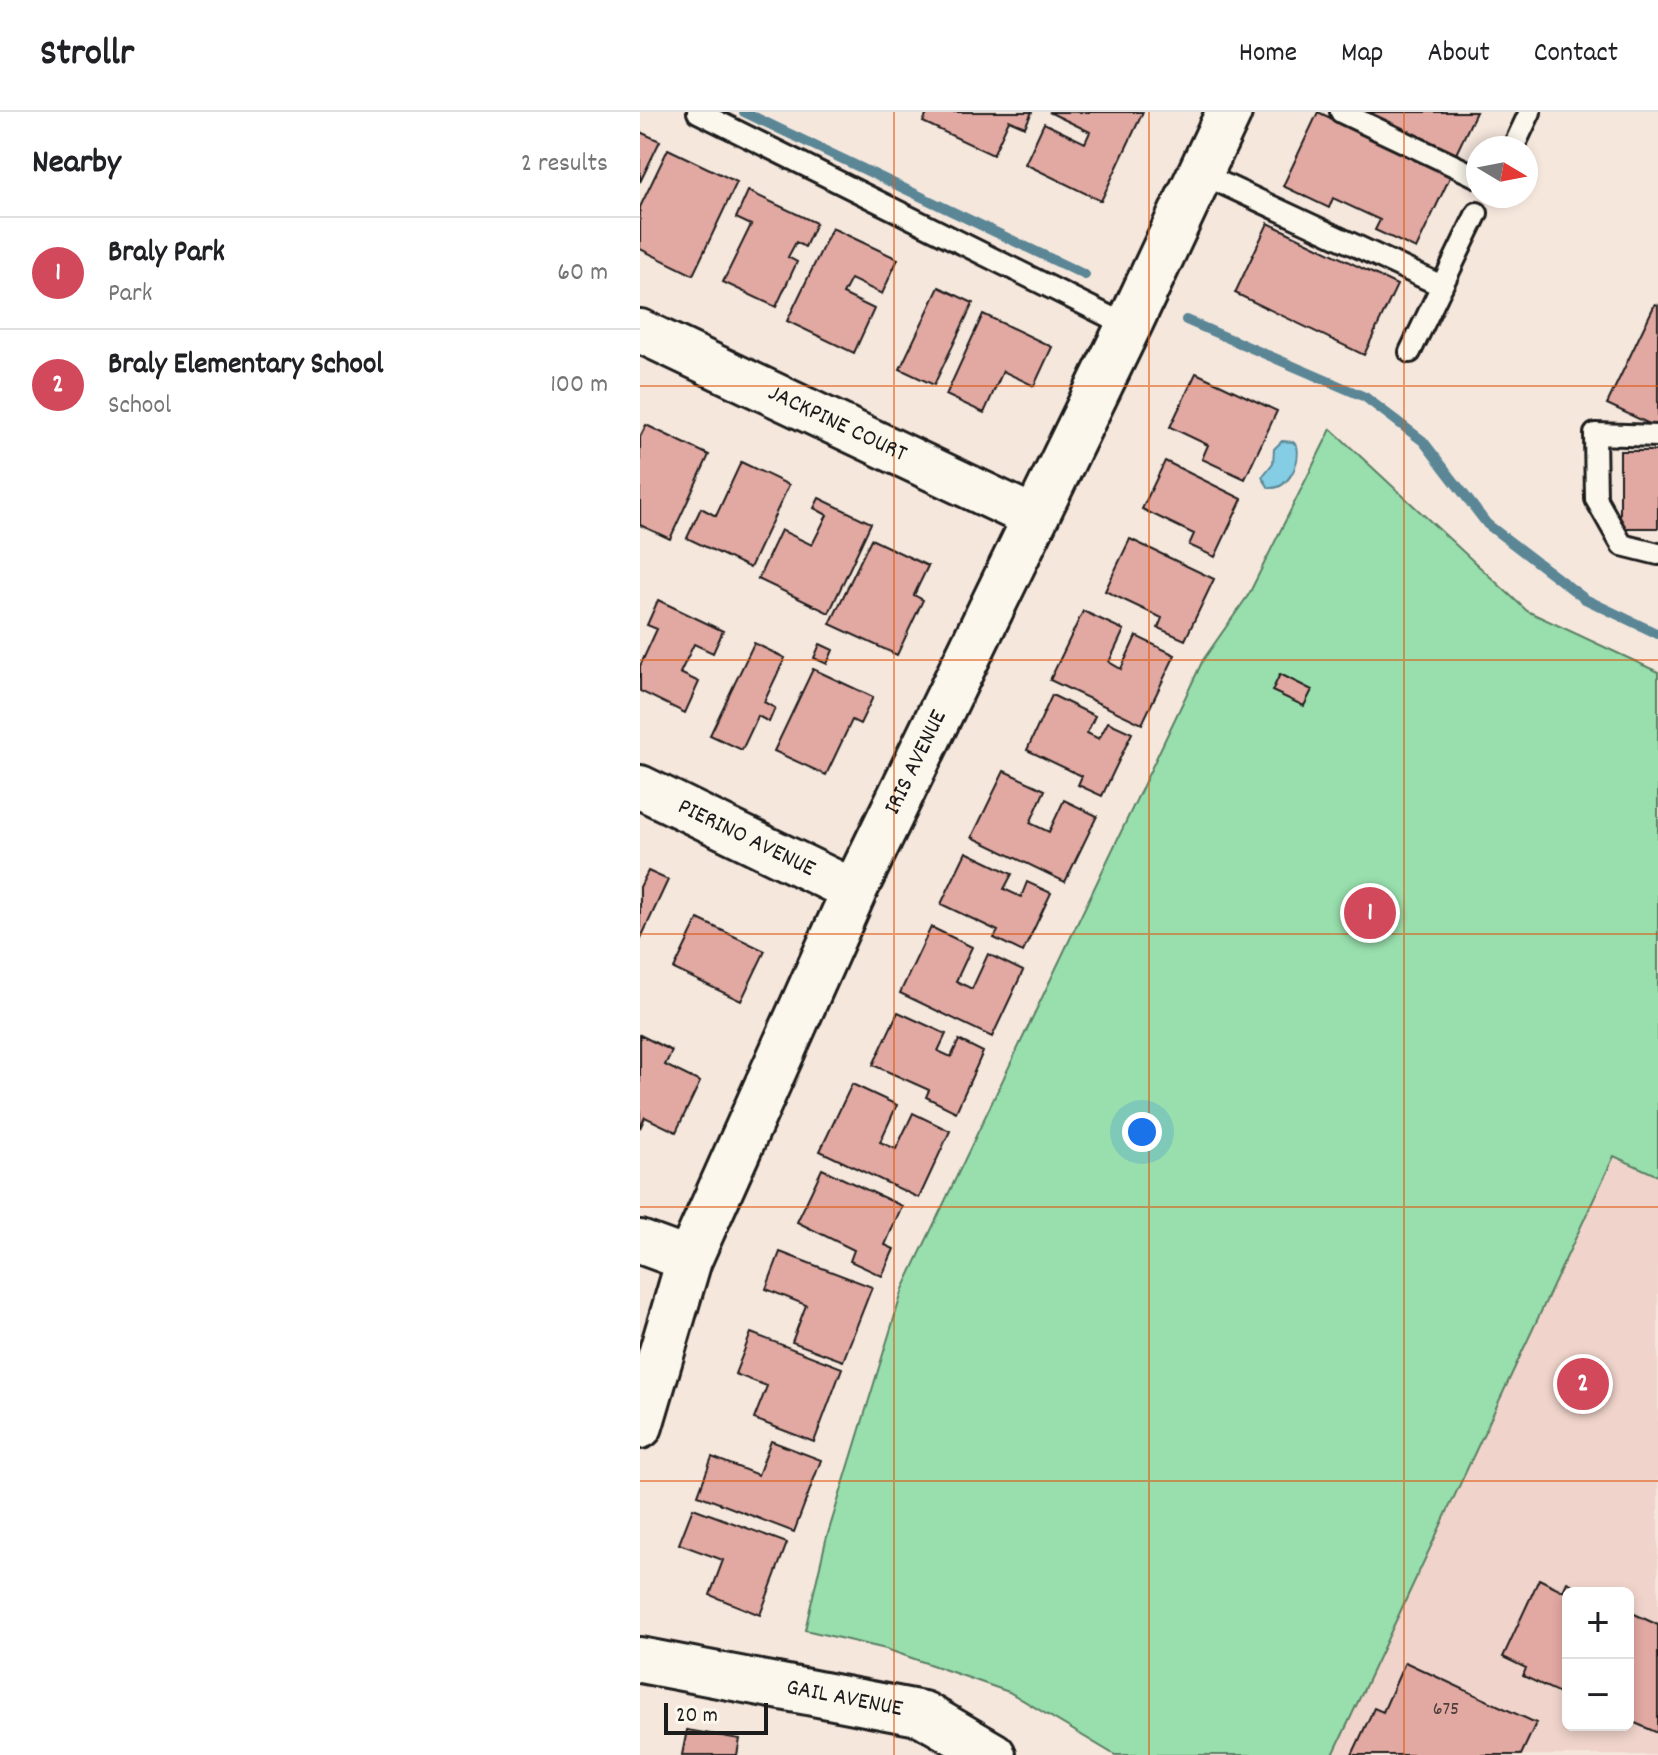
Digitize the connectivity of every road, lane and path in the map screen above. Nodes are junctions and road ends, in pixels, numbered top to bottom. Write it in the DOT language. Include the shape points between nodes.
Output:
graph roads {
  1 [pos="698,112"];
  2 [pos="1229,112"];
  3 [pos="1341,112"];
  4 [pos="1530,112"];
  5 [pos="1519,136"];
  6 [pos="1466,171"];
  7 [pos="1200,173"];
  8 [pos="1477,213"];
  9 [pos="1442,286"];
  10 [pos="1128,326"];
  11 [pos="640,331"];
  12 [pos="1410,352"];
  13 [pos="1658,436"];
  14 [pos="1035,518"];
  15 [pos="1658,554"];
  16 [pos="640,787"];
  17 [pos="854,891"];
  18 [pos="640,1242"];
  19 [pos="689,1260"];
  20 [pos="640,1426"];
  21 [pos="640,1660"];
  22 [pos="993,1755"];
  1 -- 10 [label="lane"];
  2 -- 7 [label="street, IRIS AVENUE"];
  3 -- 6 [label="lane"];
  4 -- 5 [label="lane"];
  7 -- 9 [label="lane"];
  7 -- 10 [label="street, IRIS AVENUE"];
  8 -- 9 [label="lane"];
  9 -- 12 [label="lane"];
  10 -- 14 [label="street, IRIS AVENUE"];
  11 -- 14 [label="street, JACKPINE COURT"];
  13 -- 15 [label="lane" via="1595,434 1596,499 1622,545"];
  14 -- 17 [label="street, IRIS AVENUE"];
  16 -- 17 [label="street, PIERINO AVENUE"];
  17 -- 19 [label="street, IRIS AVENUE"];
  18 -- 19 [label="street"];
  19 -- 20 [label="street, IRIS AVENUE"];
  21 -- 22 [label="street, GAIL AVENUE" via="923,1714"];
}
